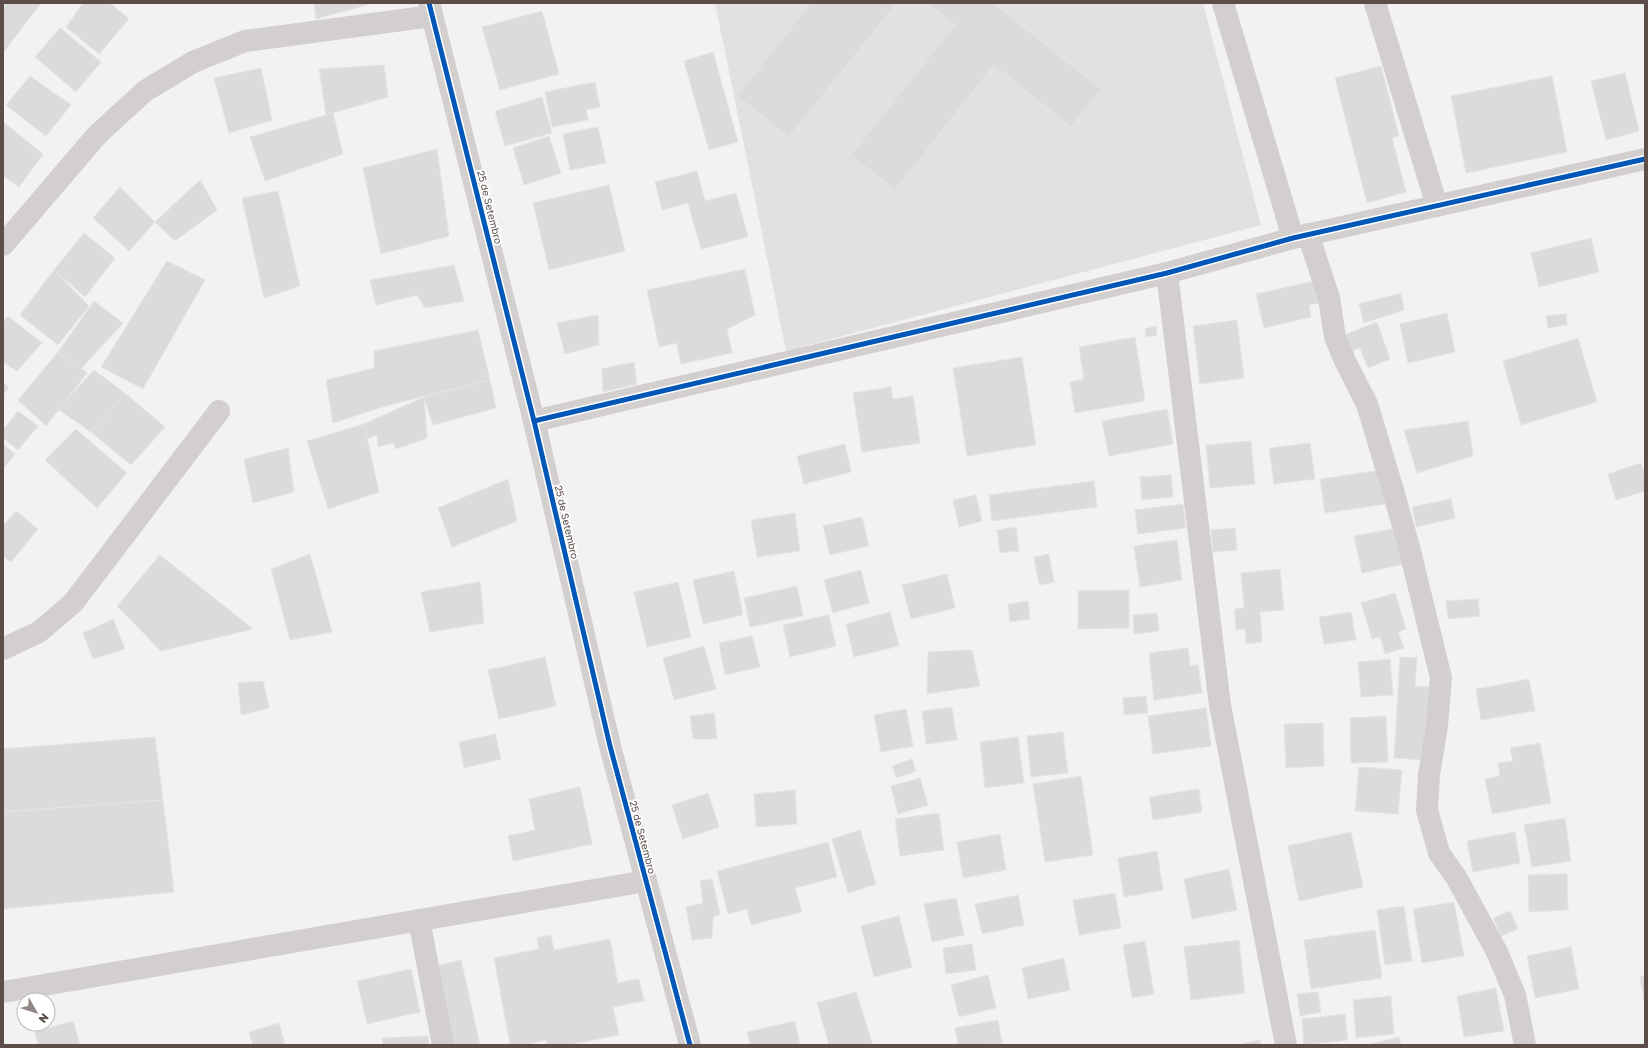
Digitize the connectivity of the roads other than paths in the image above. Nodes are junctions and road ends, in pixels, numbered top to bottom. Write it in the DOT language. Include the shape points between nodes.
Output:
graph roads {
  1 [pos="1223,3"];
  2 [pos="1375,3"];
  3 [pos="430,10"];
  4 [pos="1645,160"];
  5 [pos="1437,206"];
  6 [pos="1300,236"];
  7 [pos="3,245"];
  8 [pos="1167,273"];
  9 [pos="220,412"];
  10 [pos="534,421"];
  11 [pos="3,649"];
  12 [pos="646,880"];
  13 [pos="419,920"];
  14 [pos="3,992"];
  15 [pos="443,1045"];
  16 [pos="690,1045"];
  17 [pos="1286,1045"];
  18 [pos="1526,1045"];
  1 -- 6 [label="street"];
  2 -- 5 [label="street"];
  3 -- 7 [label="street" via="245,41 193,62 145,91 97,135"];
  3 -- 10 [label="street, 25 de Setembro"];
  4 -- 5 [label="street"];
  5 -- 6 [label="street"];
  6 -- 8 [label="street"];
  6 -- 18 [label="street" via="1329,298 1335,336 1367,404 1409,547 1441,678 1427,810 1439,853 1456,877 1497,952 1515,995"];
  8 -- 10 [label="street"];
  8 -- 17 [label="street" via="1220,705"];
  9 -- 11 [label="street" via="74,603 40,632"];
  10 -- 12 [label="street, 25 de Setembro" via="610,746"];
  12 -- 13 [label="street"];
  12 -- 16 [label="street, 25 de Setembro"];
  13 -- 14 [label="street"];
  13 -- 15 [label="street"];
}
